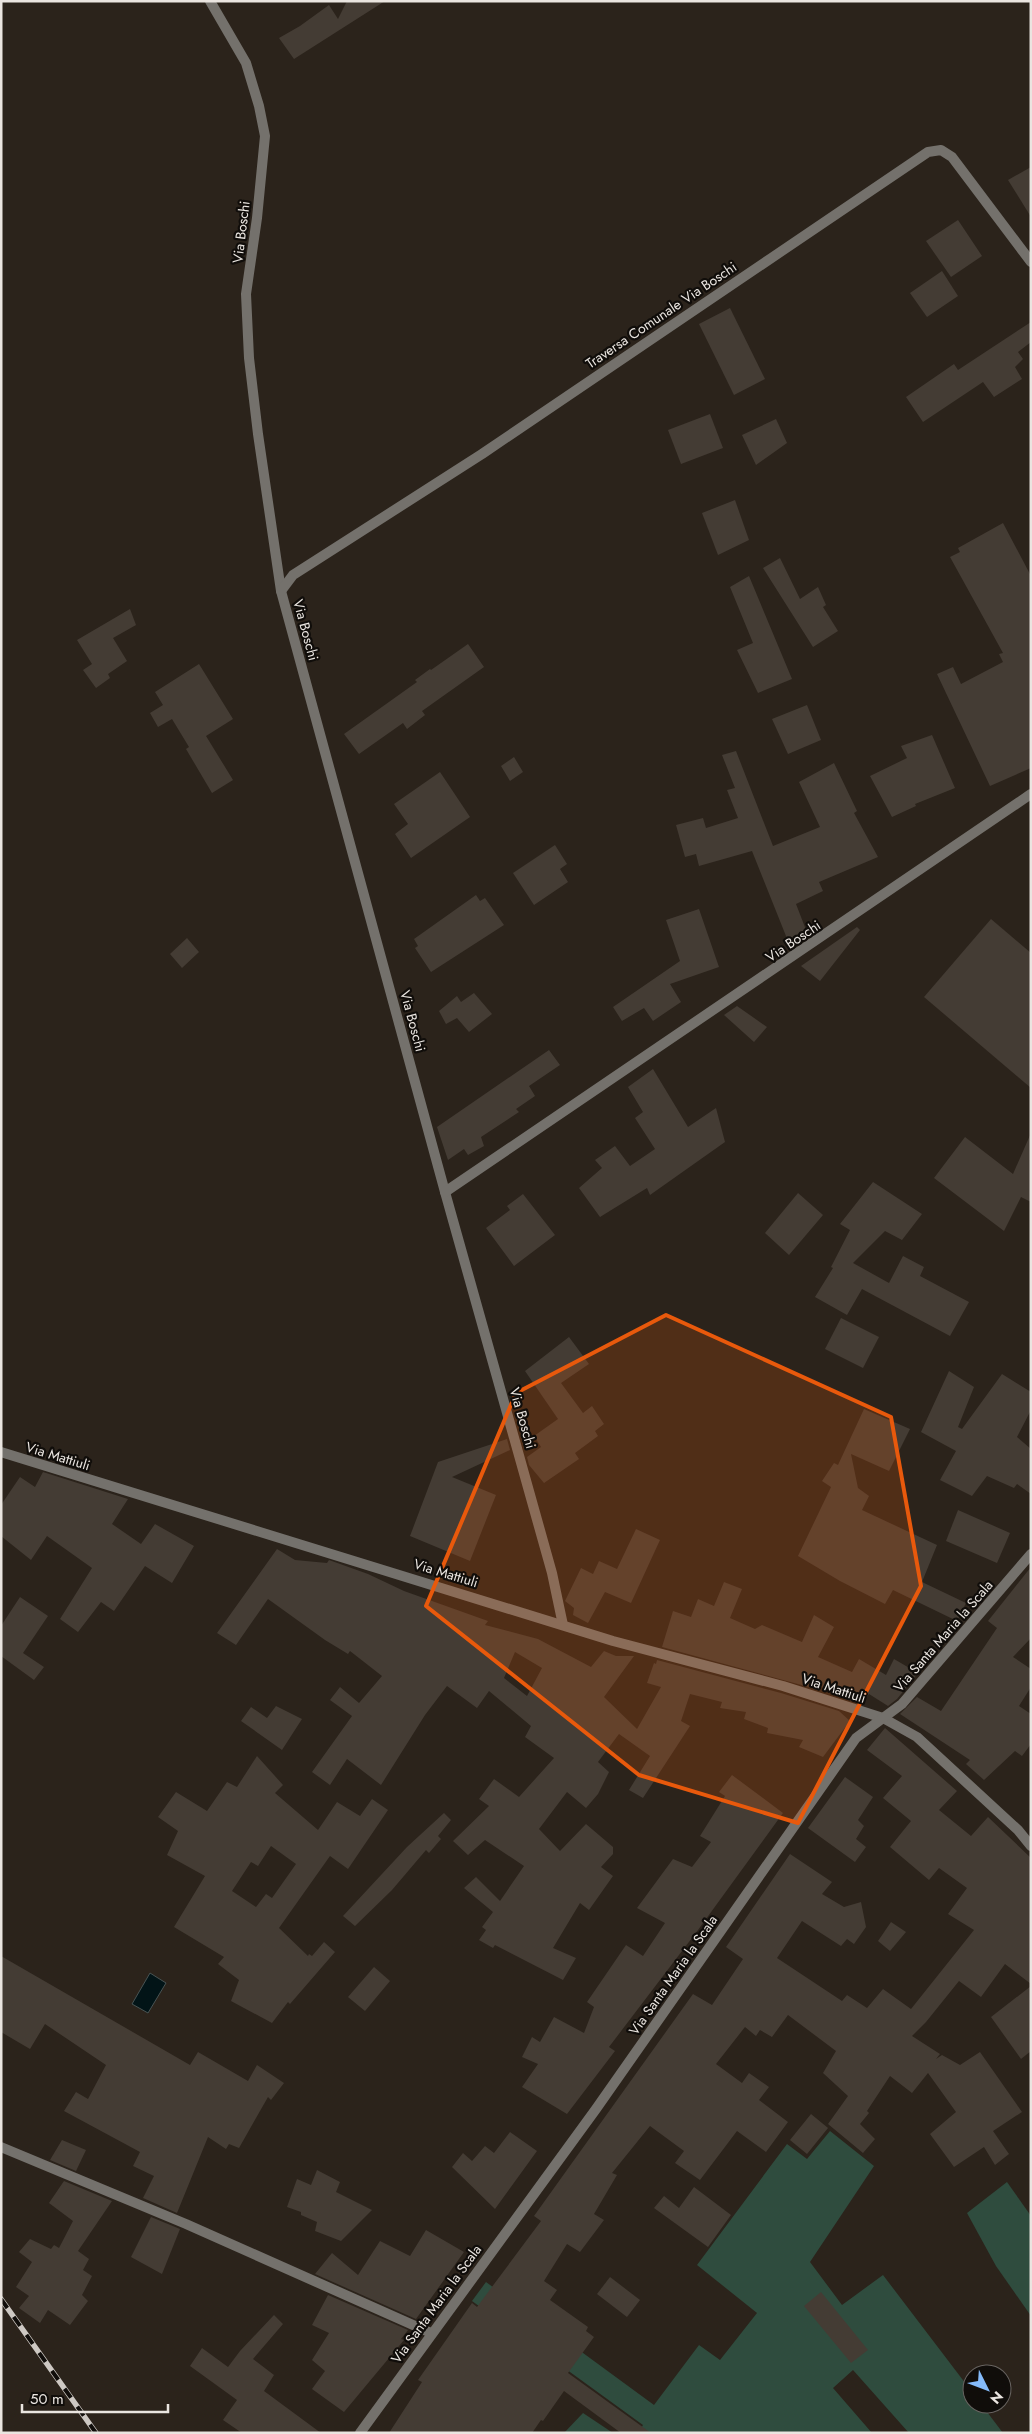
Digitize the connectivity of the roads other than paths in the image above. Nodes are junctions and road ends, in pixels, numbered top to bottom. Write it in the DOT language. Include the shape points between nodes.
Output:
graph roads {
  1 [pos="210,1"];
  2 [pos="1031,262"];
  3 [pos="281,591"];
  4 [pos="1031,794"];
  5 [pos="445,1192"];
  6 [pos="1,1452"];
  7 [pos="1031,1554"];
  8 [pos="563,1625"];
  9 [pos="883,1718"];
  10 [pos="1031,1846"];
  11 [pos="1,2147"];
  12 [pos="431,2333"];
  13 [pos="360,2433"];
  1 -- 3 [label="street, Via Boschi" via="246,63 265,136 246,294 249,358"];
  2 -- 3 [label="street, Traversa Comunale Via Boschi" via="952,157 941,150 928,152 482,454 293,575"];
  3 -- 5 [label="street, Via Boschi"];
  4 -- 5 [label="street, Via Boschi"];
  5 -- 8 [label="street, Via Boschi" via="552,1573"];
  6 -- 8 [label="street, Via Mattiuli"];
  7 -- 9 [label="street, Via Santa Maria la Scala" via="902,1704"];
  8 -- 9 [label="street, Via Mattiuli" via="783,1686"];
  9 -- 10 [label="street, Via Mattiuli" via="917,1737 1018,1830"];
  9 -- 12 [label="street, Via Santa Maria la Scala" via="856,1738 602,2101"];
  11 -- 12 [label="street" via="186,2224"];
  12 -- 13 [label="street, Via Santa Maria la Scala"];
}
